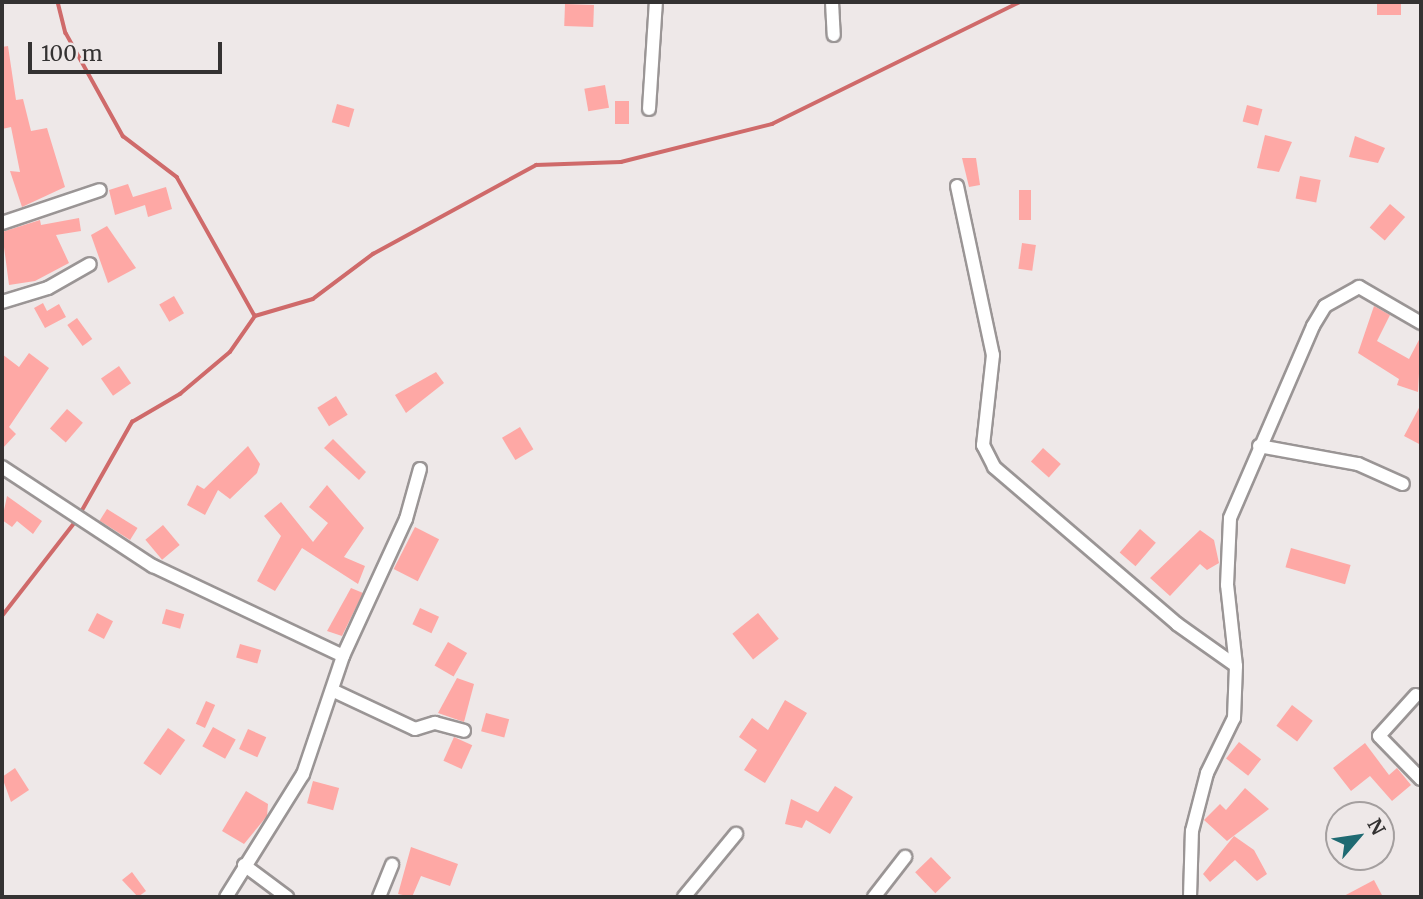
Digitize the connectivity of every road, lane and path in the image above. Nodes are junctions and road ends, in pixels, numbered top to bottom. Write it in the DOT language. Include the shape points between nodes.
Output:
graph roads {
  1 [pos="656,2"];
  2 [pos="832,2"];
  3 [pos="834,35"];
  4 [pos="649,109"];
  5 [pos="957,186"];
  6 [pos="100,190"];
  7 [pos="2,223"];
  8 [pos="90,264"];
  9 [pos="2,302"];
  10 [pos="1421,323"];
  11 [pos="1259,446"];
  12 [pos="2,467"];
  13 [pos="420,469"];
  14 [pos="1403,484"];
  15 [pos="344,656"];
  16 [pos="1236,666"];
  17 [pos="334,691"];
  18 [pos="1416,695"];
  19 [pos="464,732"];
  20 [pos="1421,779"];
  21 [pos="736,834"];
  22 [pos="905,858"];
  23 [pos="244,865"];
  24 [pos="392,865"];
  25 [pos="226,897"];
  26 [pos="286,897"];
  27 [pos="379,897"];
  28 [pos="684,897"];
  29 [pos="874,897"];
  30 [pos="1189,897"];
  1 -- 4 [label="street"];
  2 -- 3 [label="street"];
  5 -- 16 [label="street" via="993,355 983,445 995,467 1042,513"];
  6 -- 7 [label="street"];
  8 -- 9 [label="street" via="48,288"];
  10 -- 11 [label="street" via="1359,287 1325,306"];
  11 -- 14 [label="street" via="1357,464"];
  11 -- 16 [label="street" via="1230,518 1227,585"];
  12 -- 15 [label="street" via="153,566"];
  13 -- 15 [label="street" via="406,519"];
  15 -- 17 [label="street"];
  16 -- 30 [label="street" via="1234,718 1207,774 1192,831"];
  17 -- 19 [label="street" via="415,729 435,723"];
  17 -- 23 [label="street" via="303,774"];
  18 -- 20 [label="street" via="1379,736"];
  21 -- 28 [label="street"];
  22 -- 29 [label="street"];
  23 -- 25 [label="street"];
  23 -- 26 [label="street"];
  24 -- 27 [label="street"];
}
